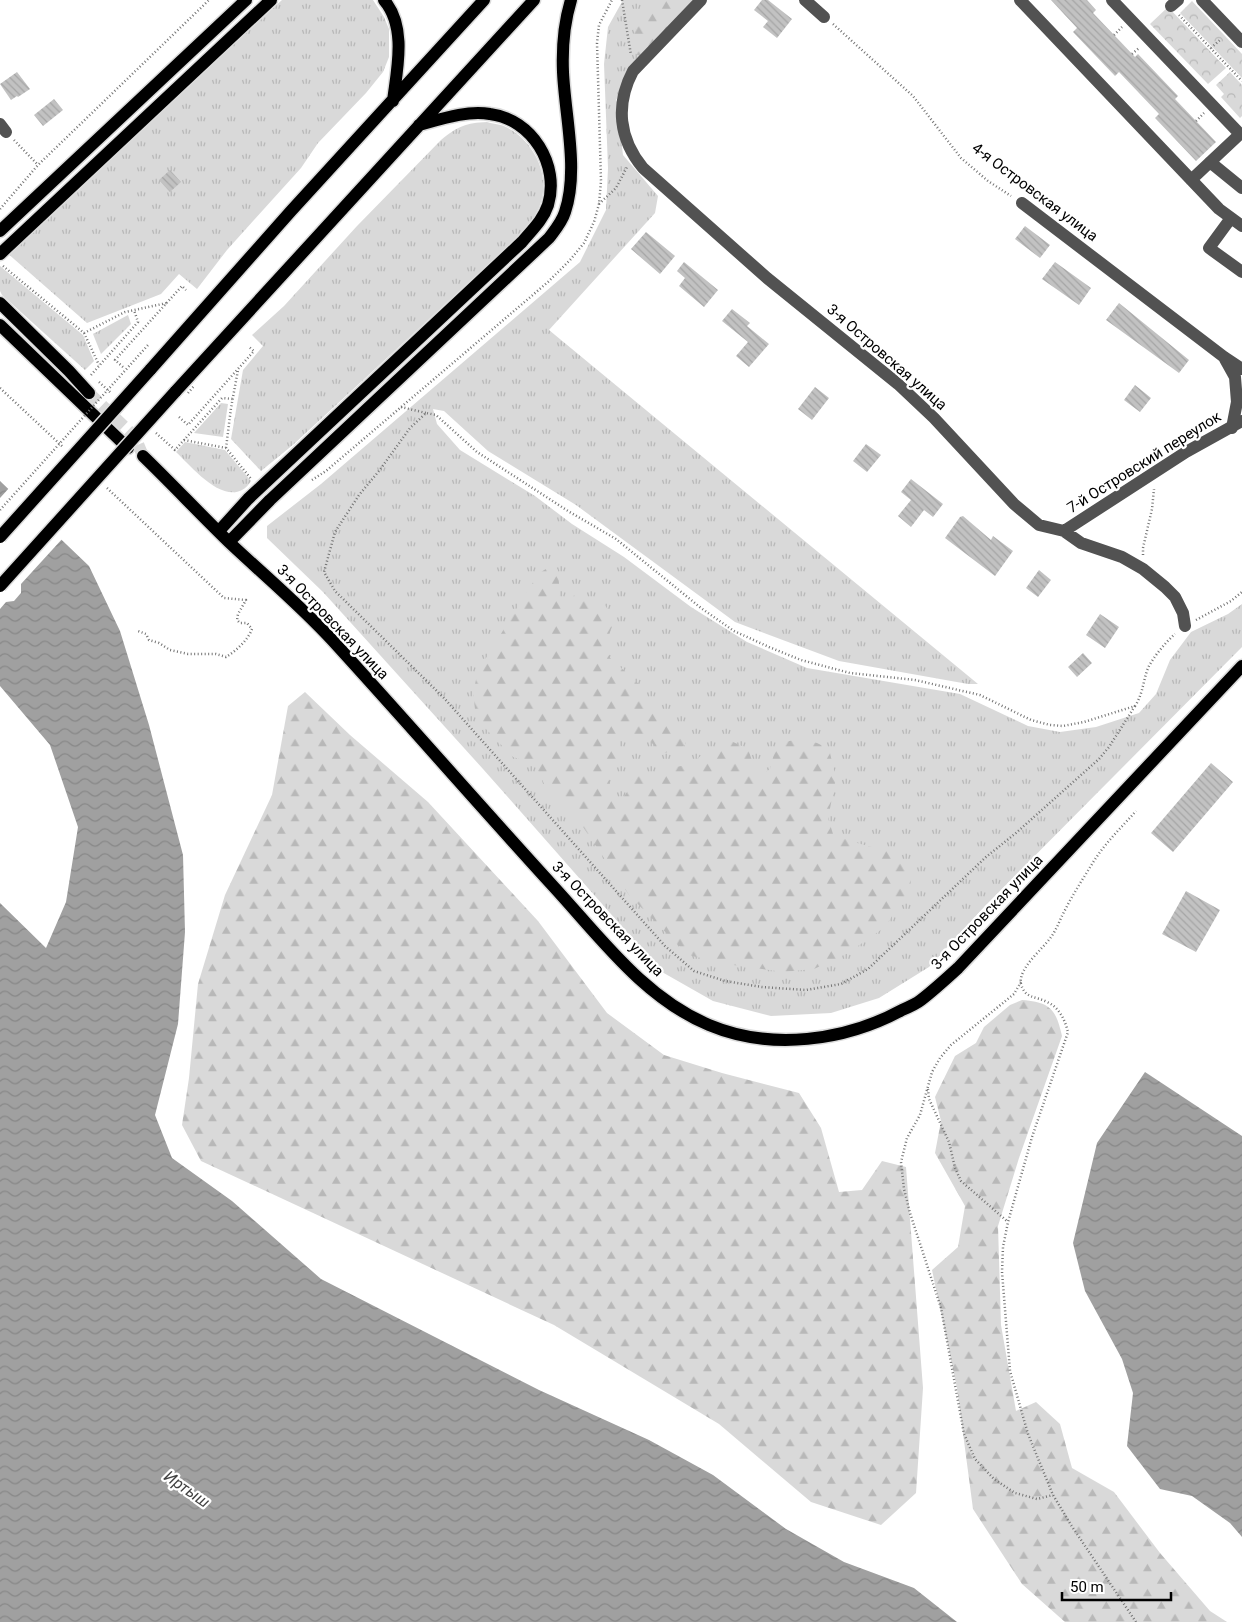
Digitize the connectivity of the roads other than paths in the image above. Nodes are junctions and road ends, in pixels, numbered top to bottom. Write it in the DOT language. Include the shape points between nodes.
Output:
graph roads {
  1 [pos="246,0"];
  2 [pos="271,0"];
  3 [pos="384,0"];
  4 [pos="484,0"];
  5 [pos="534,0"];
  6 [pos="571,0"];
  7 [pos="702,0"];
  8 [pos="805,0"];
  9 [pos="1020,0"];
  10 [pos="1112,0"];
  11 [pos="1202,0"];
  12 [pos="824,16"];
  13 [pos="1242,42"];
  14 [pos="393,101"];
  15 [pos="419,125"];
  16 [pos="1210,162"];
  17 [pos="1191,180"];
  18 [pos="1242,188"];
  19 [pos="1022,203"];
  20 [pos="1231,218"];
  21 [pos="1242,226"];
  22 [pos="0,230"];
  23 [pos="0,254"];
  24 [pos="1242,272"];
  25 [pos="0,303"];
  26 [pos="0,325"];
  27 [pos="1224,357"];
  28 [pos="1242,369"];
  29 [pos="89,393"];
  30 [pos="1237,424"];
  31 [pos="128,448"];
  32 [pos="143,456"];
  33 [pos="218,531"];
  34 [pos="1064,531"];
  35 [pos="0,537"];
  36 [pos="229,542"];
  37 [pos="0,586"];
  38 [pos="1185,626"];
  39 [pos="1242,666"];
  1 -- 22 [label="main road"];
  2 -- 23 [label="main road"];
  3 -- 14 [label="main road" via="394,18 398,39"];
  4 -- 14 [label="main road"];
  5 -- 15 [label="main road"];
  6 -- 36 [label="main road" via="564,37 563,71 571,176 565,214 558,227"];
  7 -- 34 [label="street, 3-я Островская улица" via="633,71 627,82 622,108 623,129 632,154 643,168 767,278 898,384 1014,504 1039,525"];
  8 -- 12 [label="street"];
  9 -- 17 [label="street"];
  10 -- 16 [label="street" via="1240,134"];
  11 -- 13 [label="street"];
  14 -- 35 [label="main road, bridge" via="290,211"];
  15 -- 33 [label="main road" via="458,115 490,114 510,120 527,131 542,148 549,168 551,188 548,205 540,221 515,248"];
  15 -- 37 [label="main road, bridge"];
  16 -- 17 [label="street"];
  16 -- 18 [label="street"];
  17 -- 20 [label="street"];
  19 -- 27 [label="street, 4-я Островская улица"];
  20 -- 21 [label="street"];
  20 -- 24 [label="street" via="1209,248"];
  25 -- 29 [label="main road"];
  26 -- 31 [label="main road"];
  27 -- 28 [label="street, 4-я Островская улица"];
  27 -- 30 [label="street" via="1235,377"];
  30 -- 34 [label="street, 7-й Островский переулок" via="1186,452"];
  32 -- 33 [label="main road, 3-я Островская улица"];
  33 -- 36 [label="main road, 3-я Островская улица"];
  34 -- 38 [label="street, 3-я Островская улица" via="1081,543 1122,557 1143,569 1175,597"];
  36 -- 39 [label="main road, 3-я Островская улица" via="330,638 636,975 673,1006 710,1026 746,1036 786,1040 820,1038 884,1020 920,1001 958,968"];
}
